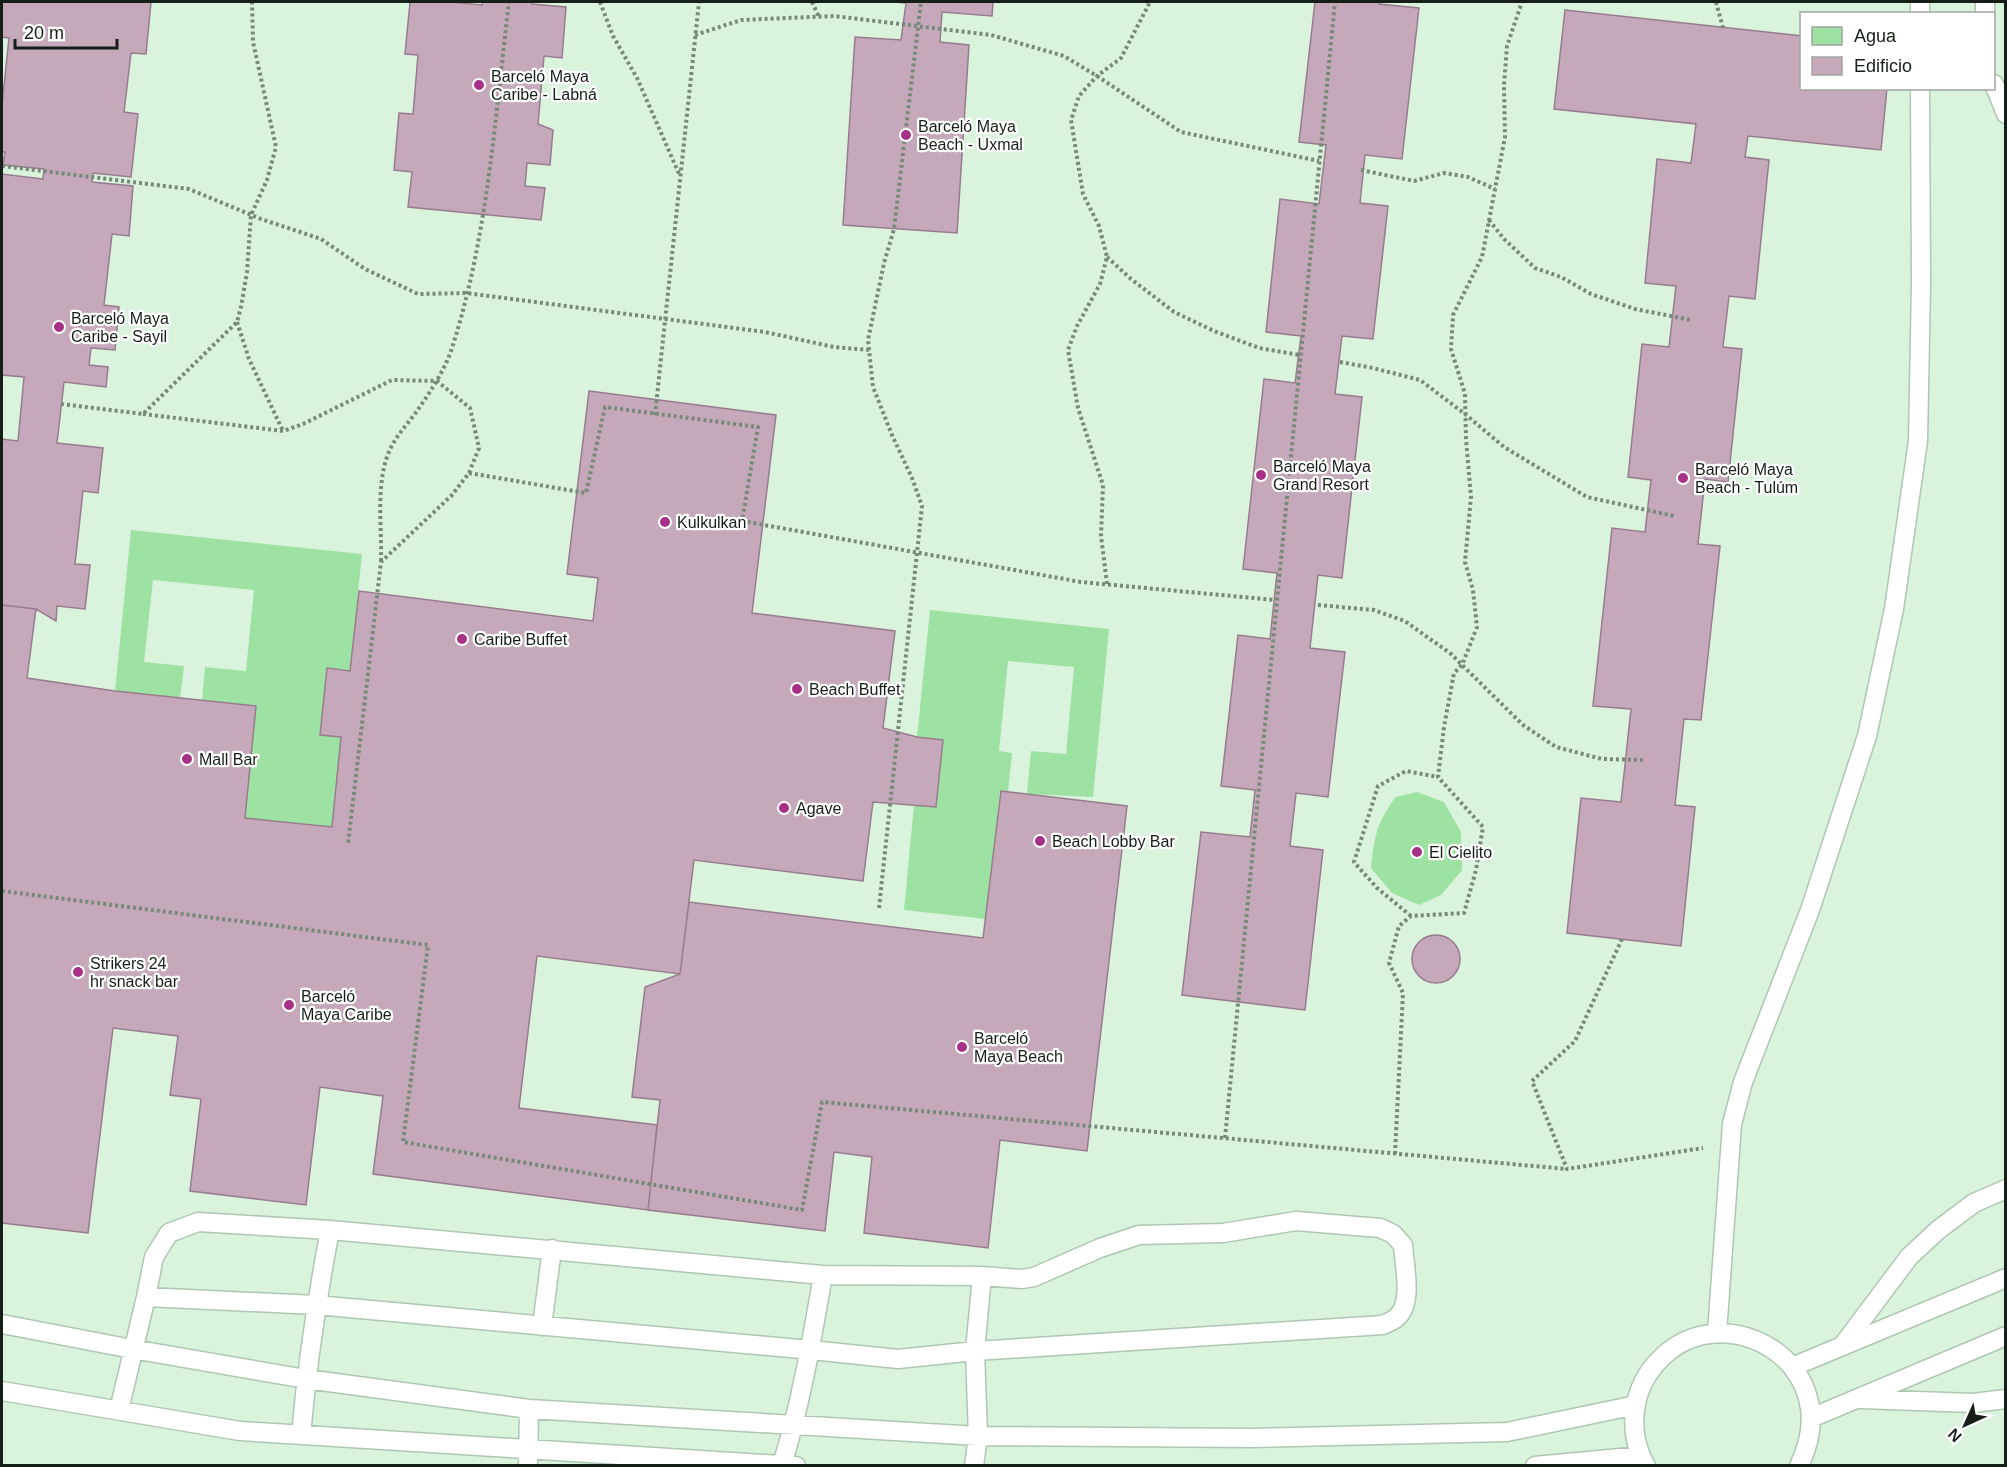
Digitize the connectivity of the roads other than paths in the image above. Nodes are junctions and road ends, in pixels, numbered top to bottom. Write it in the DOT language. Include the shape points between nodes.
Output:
graph roads {
  1 [pos="1995,86"];
  2 [pos="1920,90"];
  3 [pos="2006,114"];
  4 [pos="2006,1189"];
  5 [pos="330,1230"];
  6 [pos="552,1249"];
  7 [pos="823,1275"];
  8 [pos="982,1276"];
  9 [pos="2006,1278"];
  10 [pos="146,1296"];
  11 [pos="316,1305"];
  12 [pos="2,1324"];
  13 [pos="542,1326"];
  14 [pos="1718,1333"];
  15 [pos="2006,1336"];
  16 [pos="1843,1346"];
  17 [pos="132,1349"];
  18 [pos="811,1350"];
  19 [pos="975,1351"];
  20 [pos="1792,1367"];
  21 [pos="306,1378"];
  22 [pos="2,1390"];
  23 [pos="1856,1399"];
  24 [pos="2006,1399"];
  25 [pos="1636,1405"];
  26 [pos="529,1408"];
  27 [pos="120,1410"];
  28 [pos="1810,1418"];
  29 [pos="794,1425"];
  30 [pos="301,1435"];
  31 [pos="978,1436"];
  32 [pos="529,1457"];
  33 [pos="1644,1461"];
  34 [pos="789,1465"];
  35 [pos="974,1466"];
  36 [pos="1535,1466"];
  37 [pos="1799,1466"];
  1 -- 3 [label="lane"];
  2 -- 14 [label="lane" via="1918,441 1894,609 1867,736 1810,910 1743,1082 1732,1124"];
  4 -- 16 [label="lane" via="1974,1203 1909,1257"];
  5 -- 6 [label="lane"];
  5 -- 10 [label="lane" via="198,1222 169,1233 154,1257"];
  5 -- 11 [label="lane"];
  6 -- 7 [label="lane"];
  6 -- 13 [label="lane"];
  7 -- 8 [label="lane"];
  7 -- 18 [label="lane"];
  8 -- 19 [label="lane"];
  8 -- 19 [label="lane" via="1034,1277 1139,1235 1223,1233 1296,1221 1380,1228 1393,1234 1403,1245 1407,1298 1396,1318 1383,1325"];
  9 -- 16 [label="lane"];
  10 -- 11 [label="lane"];
  10 -- 17 [label="lane"];
  11 -- 13 [label="lane"];
  11 -- 21 [label="lane"];
  12 -- 17 [label="lane"];
  13 -- 18 [label="lane"];
  14 -- 20 [label="lane" via="1760,1341"];
  14 -- 25 [label="lane" via="1696,1336 1660,1358 1647,1374"];
  15 -- 23 [label="lane"];
  16 -- 20 [label="lane"];
  17 -- 21 [label="lane"];
  17 -- 27 [label="lane"];
  18 -- 19 [label="lane" via="898,1359"];
  18 -- 29 [label="lane"];
  19 -- 31 [label="lane"];
  20 -- 28 [label="lane" via="1803,1386"];
  21 -- 26 [label="lane"];
  21 -- 30 [label="lane"];
  22 -- 27 [label="lane"];
  23 -- 24 [label="lane" via="1973,1403"];
  23 -- 28 [label="lane"];
  25 -- 31 [label="lane" via="1507,1432 1254,1438"];
  25 -- 33 [label="lane" via="1635,1436"];
  26 -- 29 [label="lane"];
  26 -- 32 [label="lane"];
  27 -- 30 [label="lane" via="240,1431"];
  28 -- 37 [label="lane" via="1807,1448"];
  29 -- 31 [label="lane"];
  29 -- 34 [label="lane"];
  30 -- 32 [label="lane"];
  31 -- 35 [label="lane"];
  32 -- 34 [label="lane"];
  33 -- 36 [label="lane"];
}
